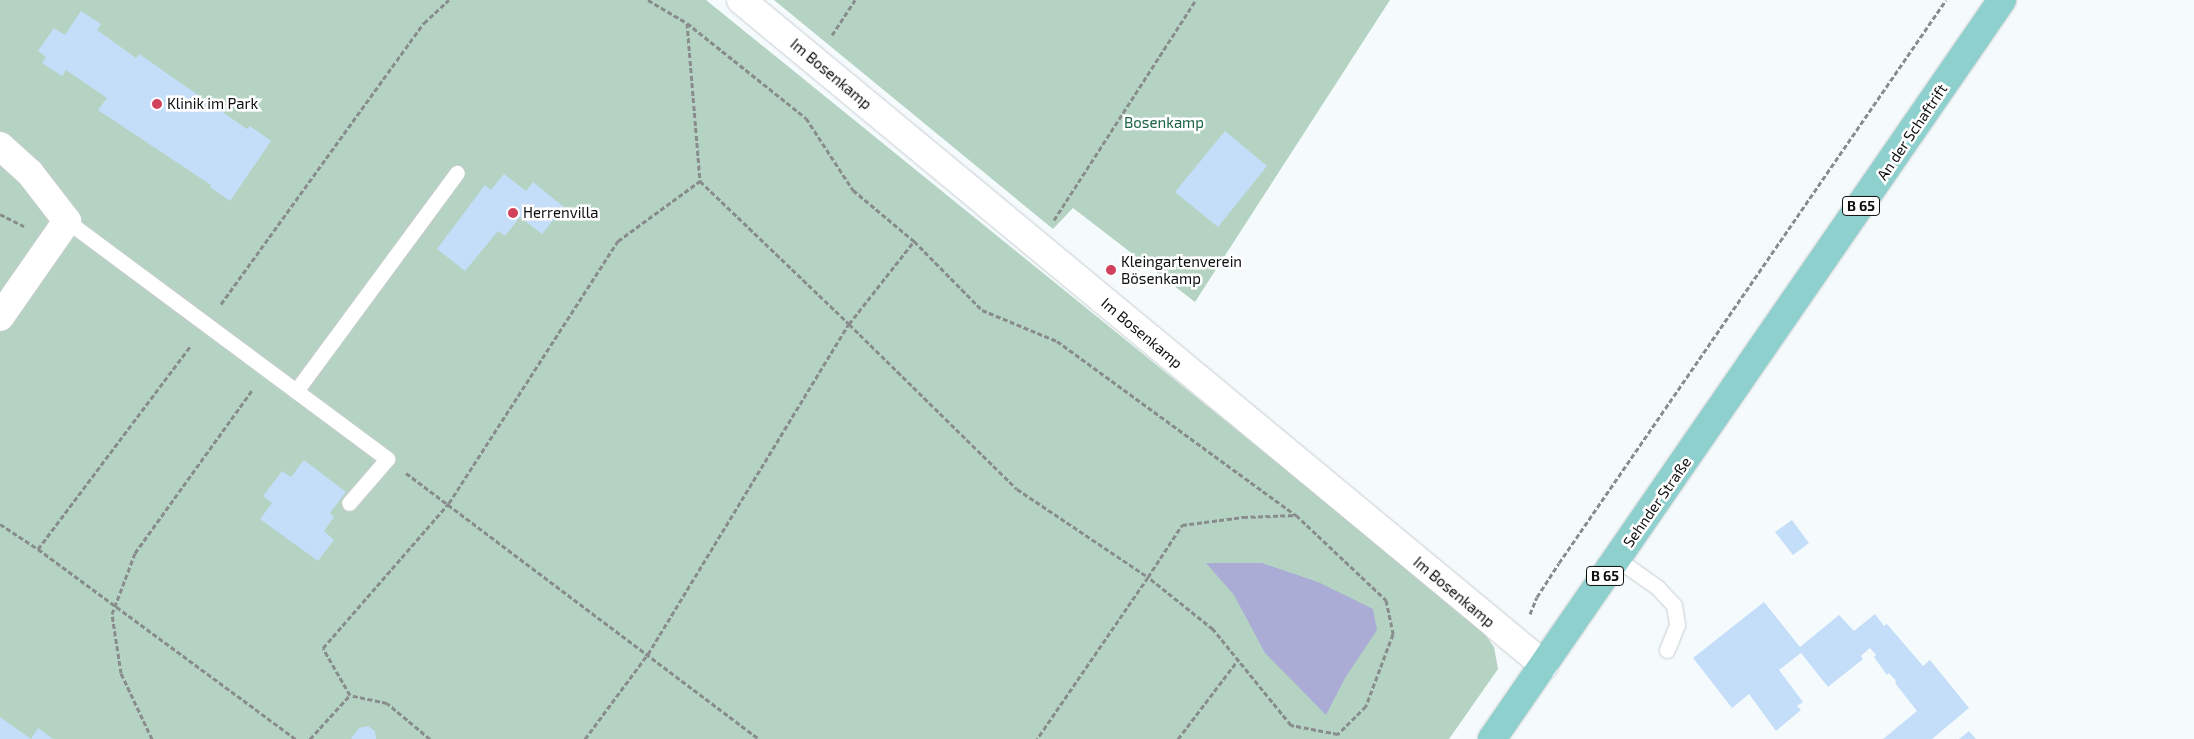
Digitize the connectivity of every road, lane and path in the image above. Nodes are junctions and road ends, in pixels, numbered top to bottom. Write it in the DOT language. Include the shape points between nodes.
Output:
graph roads {
  1 [pos="449,0"];
  2 [pos="648,0"];
  3 [pos="742,0"];
  4 [pos="855,0"];
  5 [pos="1196,0"];
  6 [pos="1946,0"];
  7 [pos="2002,0"];
  8 [pos="687,23"];
  9 [pos="827,43"];
  10 [pos="0,146"];
  11 [pos="457,173"];
  12 [pos="700,181"];
  13 [pos="67,221"];
  14 [pos="1050,226"];
  15 [pos="914,241"];
  16 [pos="0,317"];
  17 [pos="849,324"];
  18 [pos="206,325"];
  19 [pos="267,370"];
  20 [pos="296,391"];
  21 [pos="1719,413"];
  22 [pos="387,459"];
  23 [pos="349,503"];
  24 [pos="449,503"];
  25 [pos="1296,515"];
  26 [pos="0,524"];
  27 [pos="38,549"];
  28 [pos="1617,559"];
  29 [pos="1148,577"];
  30 [pos="114,606"];
  31 [pos="1517,644"];
  32 [pos="1667,650"];
  33 [pos="648,654"];
  34 [pos="1238,660"];
  35 [pos="1544,665"];
  36 [pos="350,695"];
  37 [pos="152,739"];
  38 [pos="296,739"];
  39 [pos="310,739"];
  40 [pos="430,739"];
  41 [pos="585,739"];
  42 [pos="759,739"];
  43 [pos="1037,739"];
  44 [pos="1178,739"];
  45 [pos="1492,739"];
  1 -- 18 [label="path" via="424,23"];
  2 -- 8 [label="path"];
  3 -- 31 [label="street, Im Bosenkamp"];
  4 -- 9 [label="path"];
  5 -- 14 [label="path"];
  6 -- 31 [label="path" via="1558,563 1537,597"];
  7 -- 21 [label="main road, An der Schaftrift / B 65"];
  8 -- 12 [label="path"];
  8 -- 15 [label="path" via="806,118 853,190"];
  10 -- 13 [label="street" via="43,188"];
  11 -- 20 [label="lane"];
  12 -- 17 [label="path"];
  12 -- 24 [label="path" via="618,242"];
  13 -- 16 [label="street"];
  13 -- 18 [label="lane"];
  15 -- 17 [label="path"];
  15 -- 25 [label="path" via="982,310 1057,341"];
  17 -- 29 [label="path" via="1016,489"];
  17 -- 33 [label="path"];
  18 -- 19 [label="lane"];
  18 -- 27 [label="path"];
  19 -- 20 [label="lane"];
  19 -- 30 [label="path" via="135,553"];
  20 -- 22 [label="lane"];
  21 -- 28 [label="main road, Sehnder Straße / B 65"];
  22 -- 23 [label="lane"];
  22 -- 24 [label="path"];
  24 -- 33 [label="path"];
  24 -- 36 [label="path" via="323,648"];
  25 -- 29 [label="path" via="1243,517 1182,525"];
  25 -- 34 [label="path" via="1386,600 1392,634 1366,706 1338,734 1291,725"];
  26 -- 27 [label="path"];
  27 -- 30 [label="path"];
  28 -- 32 [label="lane" via="1657,587 1674,604 1677,625"];
  28 -- 35 [label="main road, Sehnder Straße / B 65"];
  29 -- 34 [label="path" via="1213,629"];
  29 -- 43 [label="path"];
  30 -- 37 [label="path" via="112,614 121,673"];
  30 -- 38 [label="path"];
  31 -- 35 [label="street, Im Bosenkamp"];
  33 -- 41 [label="path"];
  33 -- 42 [label="path"];
  34 -- 44 [label="path"];
  35 -- 45 [label="main road, Sehnder Straße / B 65"];
  36 -- 39 [label="path"];
  36 -- 40 [label="path" via="388,702"];
}
